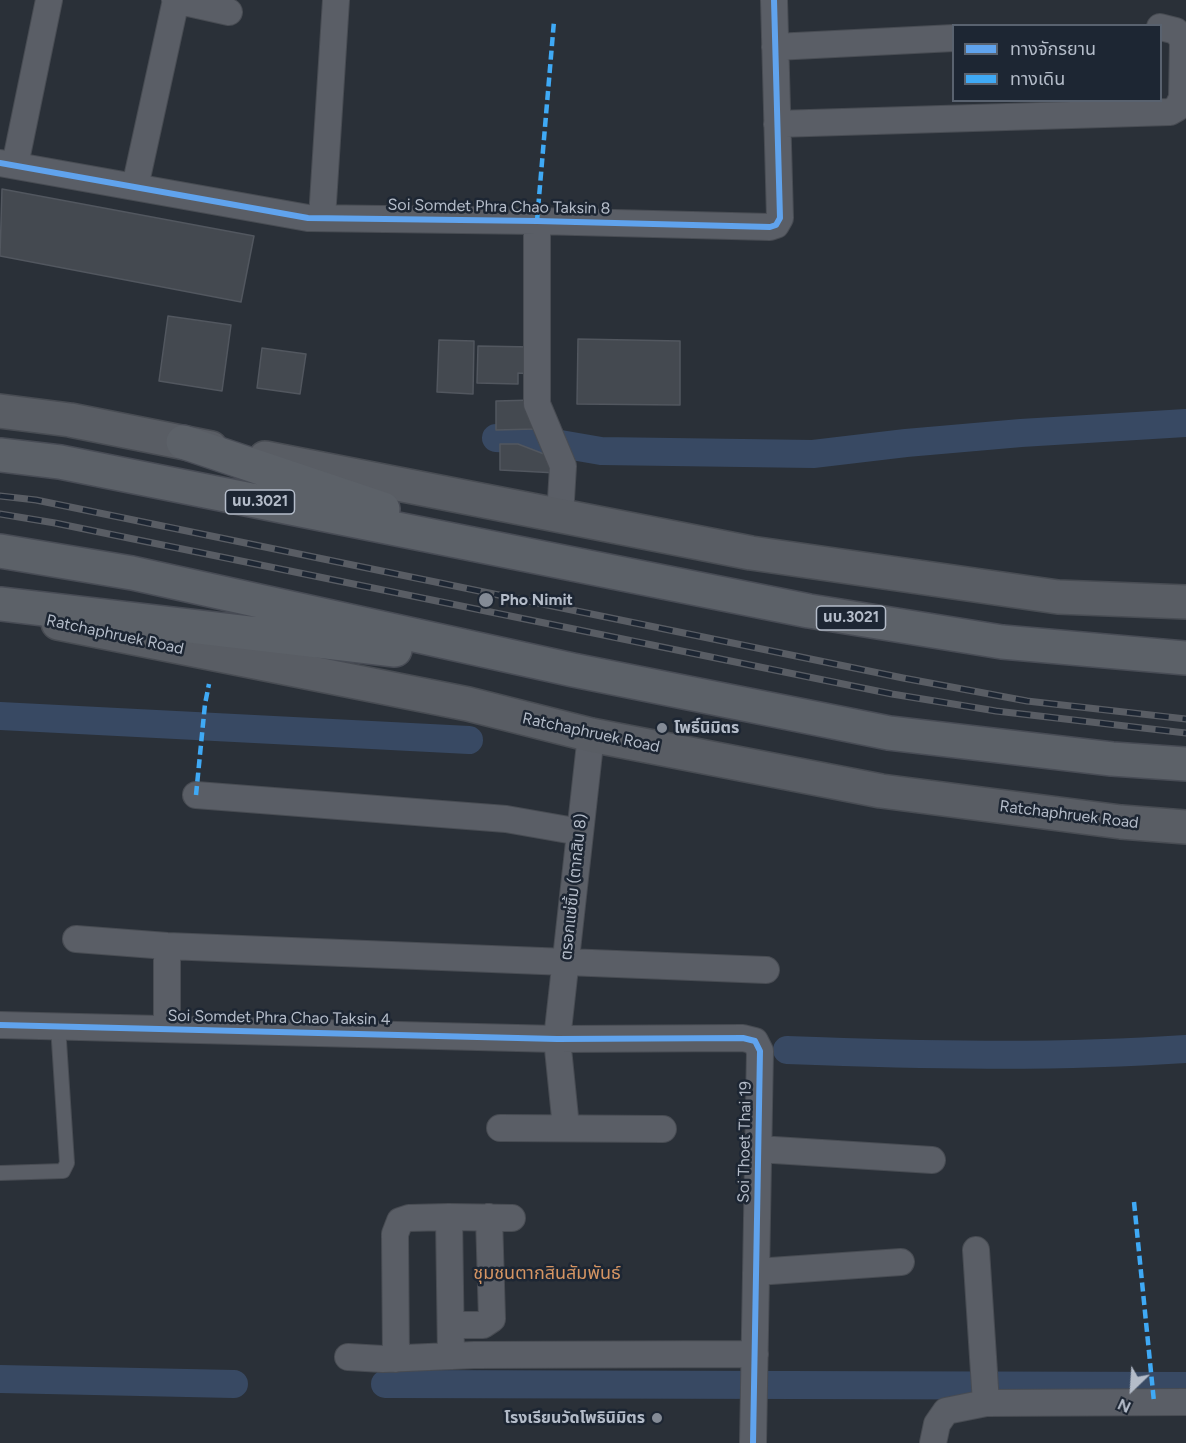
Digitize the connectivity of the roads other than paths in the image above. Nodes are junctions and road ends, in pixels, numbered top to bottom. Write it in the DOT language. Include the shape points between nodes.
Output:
graph roads {
  1 [pos="49,0"];
  2 [pos="176,0"];
  3 [pos="336,0"];
  4 [pos="774,0"];
  5 [pos="229,12"];
  6 [pos="1162,27"];
  7 [pos="952,38"];
  8 [pos="775,47"];
  9 [pos="777,124"];
  10 [pos="7,164"];
  11 [pos="135,187"];
  12 [pos="322,218"];
  13 [pos="537,221"];
  14 [pos="0,411"];
  15 [pos="183,442"];
  16 [pos="0,455"];
  17 [pos="560,516"];
  18 [pos="0,551"];
  19 [pos="519,554"];
  20 [pos="1186,602"];
  21 [pos="0,604"];
  22 [pos="0,611"];
  23 [pos="1186,658"];
  24 [pos="573,670"];
  25 [pos="591,735"];
  26 [pos="1186,764"];
  27 [pos="196,795"];
  28 [pos="1186,827"];
  29 [pos="580,832"];
  30 [pos="76,939"];
  31 [pos="167,946"];
  32 [pos="566,963"];
  33 [pos="766,970"];
  34 [pos="0,1024"];
  35 [pos="58,1026"];
  36 [pos="167,1029"];
  37 [pos="557,1039"];
  38 [pos="566,1127"];
  39 [pos="500,1128"];
  40 [pos="663,1129"];
  41 [pos="758,1149"];
  42 [pos="932,1160"];
  43 [pos="0,1173"];
  44 [pos="449,1217"];
  45 [pos="976,1250"];
  46 [pos="901,1262"];
  47 [pos="756,1272"];
  48 [pos="451,1325"];
  49 [pos="451,1356"];
  50 [pos="348,1357"];
  51 [pos="396,1359"];
  52 [pos="754,1362"];
  53 [pos="985,1391"];
  54 [pos="1186,1402"];
  55 [pos="753,1443"];
  56 [pos="933,1443"];
  1 -- 10 [label="street"];
  2 -- 5 [label="street"];
  2 -- 11 [label="street"];
  3 -- 12 [label="street"];
  4 -- 8 [label="street, Soi Somdet Phra Chao Taksin 8"];
  6 -- 9 [label="street" via="1176,31 1182,40 1182,98 1170,112"];
  7 -- 8 [label="street"];
  8 -- 9 [label="street, Soi Somdet Phra Chao Taksin 8"];
  9 -- 13 [label="street, Soi Somdet Phra Chao Taksin 8" via="777,225"];
  10 -- 11 [label="street, Soi Somdet Phra Chao Taksin 8"];
  11 -- 12 [label="street, Soi Somdet Phra Chao Taksin 8"];
  12 -- 13 [label="street, Soi Somdet Phra Chao Taksin 8"];
  13 -- 17 [label="street" via="537,404 563,466"];
  14 -- 15 [label="main road"];
  15 -- 17 [label="main road"];
  15 -- 19 [label="main road"];
  16 -- 19 [label="main road, นบ.3021" via="60,462"];
  17 -- 20 [label="main road" via="751,553 1058,597"];
  18 -- 24 [label="main road" via="132,573"];
  19 -- 23 [label="main road, นบ.3021" via="809,611 1002,642"];
  21 -- 24 [label="main road"];
  22 -- 25 [label="main road, Ratchaphruek Road" via="468,704"];
  24 -- 26 [label="main road" via="889,733"];
  25 -- 28 [label="main road, Ratchaphruek Road" via="881,791"];
  25 -- 29 [label="street, ตรอกแซ่ซิ้ม (ตากสิน 8)"];
  27 -- 29 [label="street" via="506,819"];
  29 -- 32 [label="street, ตรอกแซ่ซิ้ม (ตากสิน 8)"];
  30 -- 31 [label="street"];
  31 -- 32 [label="street"];
  31 -- 36 [label="street"];
  32 -- 33 [label="street"];
  32 -- 37 [label="street, ตรอกแซ่ซิ้ม (ตากสิน 8)"];
  34 -- 35 [label="street, Soi Somdet Phra Chao Taksin 4"];
  35 -- 36 [label="street, Soi Somdet Phra Chao Taksin 4"];
  35 -- 43 [label="lane" via="67,1163 63,1171"];
  36 -- 37 [label="street, Soi Somdet Phra Chao Taksin 4"];
  37 -- 38 [label="street, ตรอกแซ่ซิ้ม (ตากสิน 8)"];
  37 -- 41 [label="street, Soi Thoet Thai 19" via="755,1041 760,1052"];
  38 -- 39 [label="street"];
  38 -- 40 [label="street"];
  41 -- 42 [label="street"];
  41 -- 47 [label="street, Soi Thoet Thai 19"];
  44 -- 48 [label="street"];
  44 -- 48 [label="street" via="501,1217 492,1319 483,1325"];
  44 -- 51 [label="street" via="409,1218 400,1221 395,1234"];
  45 -- 53 [label="street"];
  46 -- 47 [label="street"];
  47 -- 52 [label="street, Soi Thoet Thai 19"];
  48 -- 49 [label="street"];
  49 -- 51 [label="street"];
  49 -- 52 [label="street"];
  50 -- 51 [label="street"];
  52 -- 55 [label="street, Soi Thoet Thai 19"];
  53 -- 54 [label="street"];
  53 -- 56 [label="street" via="946,1411 937,1424"];
}
